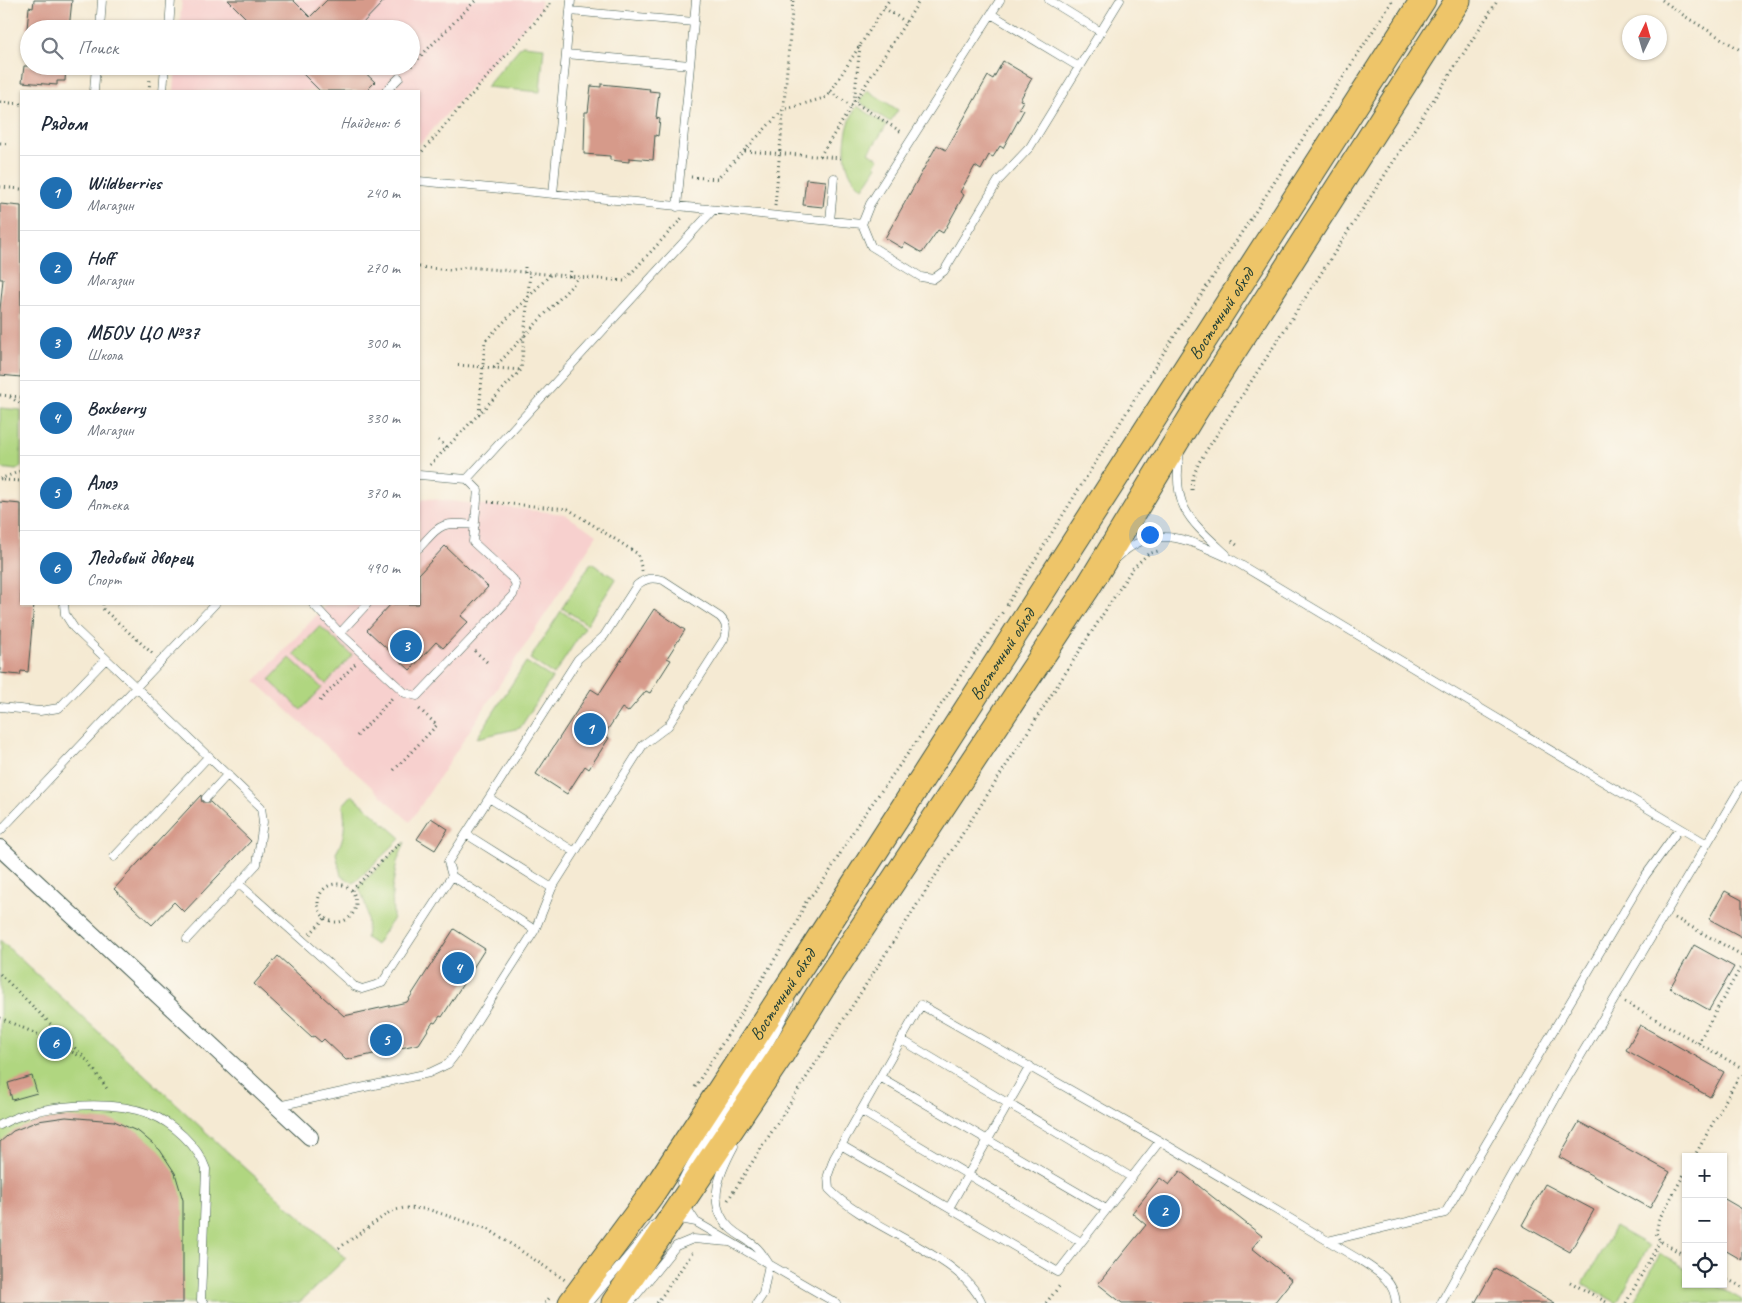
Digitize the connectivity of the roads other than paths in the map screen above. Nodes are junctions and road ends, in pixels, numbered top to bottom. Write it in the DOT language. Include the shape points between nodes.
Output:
graph roads {
  1 [pos="102,0"];
  2 [pos="171,0"];
  3 [pos="571,0"];
  4 [pos="696,0"];
  5 [pos="1000,0"];
  6 [pos="1049,0"];
  7 [pos="1120,0"];
  8 [pos="1423,0"];
  9 [pos="1458,0"];
  10 [pos="570,11"];
  11 [pos="991,14"];
  12 [pos="101,20"];
  13 [pos="170,20"];
  14 [pos="694,22"];
  15 [pos="1101,32"];
  16 [pos="566,54"];
  17 [pos="690,65"];
  18 [pos="1079,67"];
  19 [pos="95,75"];
  20 [pos="165,75"];
  21 [pos="399,78"];
  22 [pos="94,90"];
  23 [pos="163,90"];
  24 [pos="387,90"];
  25 [pos="834,178"];
  26 [pos="420,182"];
  27 [pos="553,194"];
  28 [pos="677,207"];
  29 [pos="713,210"];
  30 [pos="830,221"];
  31 [pos="862,224"];
  32 [pos="1192,416"];
  33 [pos="420,475"];
  34 [pos="467,479"];
  35 [pos="475,525"];
  36 [pos="420,547"];
  37 [pos="1231,559"];
  38 [pos="1088,587"];
  39 [pos="64,605"];
  40 [pos="214,605"];
  41 [pos="314,605"];
  42 [pos="366,605"];
  43 [pos="340,633"];
  44 [pos="106,659"];
  45 [pos="136,687"];
  46 [pos="0,707"];
  47 [pos="209,756"];
  48 [pos="228,774"];
  49 [pos="1742,785"];
  50 [pos="206,798"];
  51 [pos="489,798"];
  52 [pos="1679,829"];
  53 [pos="0,831"];
  54 [pos="466,834"];
  55 [pos="1707,844"];
  56 [pos="0,848"];
  57 [pos="575,852"];
  58 [pos="114,857"];
  59 [pos="452,876"];
  60 [pos="239,884"];
  61 [pos="552,888"];
  62 [pos="535,930"];
  63 [pos="187,938"];
  64 [pos="813,948"];
  65 [pos="902,1040"];
  66 [pos="781,1055"];
  67 [pos="1030,1066"];
  68 [pos="880,1077"];
  69 [pos="1008,1104"];
  70 [pos="276,1106"];
  71 [pos="861,1111"];
  72 [pos="746,1123"];
  73 [pos="0,1125"];
  74 [pos="310,1137"];
  75 [pos="737,1139"];
  76 [pos="988,1140"];
  77 [pos="1160,1141"];
  78 [pos="842,1145"];
  79 [pos="968,1175"];
  80 [pos="1131,1177"];
  81 [pos="949,1208"];
  82 [pos="676,1209"];
  83 [pos="1106,1209"];
  84 [pos="696,1222"];
  85 [pos="1328,1241"];
  86 [pos="1081,1242"];
  87 [pos="732,1243"];
  88 [pos="770,1264"];
  89 [pos="562,1290"];
  90 [pos="204,1303"];
  91 [pos="589,1303"];
  92 [pos="614,1303"];
  93 [pos="630,1303"];
  94 [pos="757,1303"];
  95 [pos="836,1303"];
  96 [pos="982,1303"];
  97 [pos="1396,1303"];
  98 [pos="1441,1303"];
  1 -- 12 [label="lane"];
  2 -- 13 [label="lane"];
  3 -- 10 [label="lane"];
  4 -- 14 [label="lane"];
  5 -- 11 [label="lane"];
  6 -- 15 [label="lane"];
  7 -- 15 [label="lane"];
  8 -- 64 [label="main road, Восточный обход"];
  9 -- 32 [label="main road, Восточный обход"];
  10 -- 14 [label="lane"];
  10 -- 16 [label="lane"];
  11 -- 18 [label="lane"];
  11 -- 31 [label="lane" via="870,204"];
  14 -- 17 [label="lane"];
  15 -- 18 [label="lane"];
  16 -- 17 [label="lane"];
  16 -- 27 [label="lane"];
  17 -- 28 [label="lane"];
  18 -- 31 [label="lane" via="1030,147 998,181 939,277 921,277 871,246"];
  19 -- 22 [label="lane"];
  20 -- 23 [label="lane"];
  21 -- 24 [label="lane"];
  25 -- 30 [label="lane"];
  26 -- 27 [label="lane"];
  27 -- 28 [label="lane"];
  28 -- 29 [label="lane"];
  29 -- 30 [label="lane"];
  29 -- 34 [label="lane"];
  30 -- 31 [label="lane"];
  32 -- 37 [label="lane" via="1180,452 1177,479 1180,501 1192,523"];
  32 -- 38 [label="main road, Восточный обход"];
  33 -- 34 [label="lane"];
  34 -- 35 [label="lane" via="478,490"];
  35 -- 36 [label="lane" via="441,525"];
  35 -- 43 [label="lane" via="473,542 516,585 514,595 417,696 400,690"];
  37 -- 38 [label="lane" via="1187,540 1164,536 1143,539 1121,554"];
  37 -- 52 [label="lane"];
  38 -- 66 [label="main road, Восточный обход"];
  39 -- 44 [label="lane" via="68,621"];
  40 -- 45 [label="lane"];
  41 -- 43 [label="lane"];
  42 -- 43 [label="lane"];
  44 -- 45 [label="lane"];
  44 -- 46 [label="lane" via="59,708 40,711"];
  45 -- 47 [label="lane"];
  45 -- 53 [label="lane"];
  47 -- 48 [label="lane"];
  47 -- 58 [label="lane"];
  48 -- 50 [label="lane"];
  48 -- 60 [label="lane" via="257,801 263,814 260,858"];
  49 -- 55 [label="lane"];
  51 -- 54 [label="lane"];
  51 -- 57 [label="lane"];
  51 -- 57 [label="lane" via="578,659 604,636 637,585 645,579 663,580 720,617 725,623 724,639 668,726 644,745"];
  52 -- 55 [label="lane"];
  52 -- 85 [label="lane" via="1645,876 1445,1213"];
  54 -- 59 [label="lane" via="448,862"];
  54 -- 61 [label="lane"];
  55 -- 98 [label="lane" via="1562,1087"];
  56 -- 70 [label="street"];
  57 -- 61 [label="lane"];
  59 -- 60 [label="lane" via="379,986 358,988"];
  59 -- 62 [label="lane"];
  60 -- 63 [label="lane"];
  61 -- 62 [label="lane"];
  62 -- 70 [label="lane" via="448,1064 429,1073"];
  64 -- 82 [label="lane" via="782,1021 686,1174"];
  64 -- 89 [label="main road, Восточный обход" via="651,1195"];
  65 -- 67 [label="lane" via="922,1005"];
  65 -- 68 [label="lane"];
  65 -- 69 [label="lane"];
  66 -- 72 [label="lane"];
  66 -- 82 [label="main road, Восточный обход"];
  67 -- 69 [label="lane"];
  67 -- 77 [label="lane"];
  68 -- 71 [label="lane"];
  68 -- 76 [label="lane"];
  69 -- 76 [label="lane"];
  69 -- 80 [label="lane"];
  70 -- 74 [label="street"];
  71 -- 78 [label="lane"];
  71 -- 79 [label="lane"];
  73 -- 90 [label="lane" via="16,1116 48,1109 80,1106 115,1108 150,1114 193,1146 202,1156 206,1168 201,1300"];
  75 -- 88 [label="lane" via="715,1194 719,1214"];
  76 -- 79 [label="lane"];
  76 -- 83 [label="lane"];
  77 -- 80 [label="lane"];
  77 -- 85 [label="lane"];
  78 -- 81 [label="lane"];
  78 -- 96 [label="lane" via="828,1175 829,1189 853,1210 953,1268 977,1292"];
  79 -- 81 [label="lane"];
  79 -- 86 [label="lane"];
  80 -- 83 [label="lane"];
  81 -- 86 [label="lane" via="1058,1272"];
  82 -- 84 [label="lane"];
  82 -- 84 [label="lane"];
  82 -- 91 [label="lane" via="652,1225"];
  82 -- 92 [label="main road, Восточный обход"];
  83 -- 86 [label="lane"];
  84 -- 87 [label="lane"];
  85 -- 97 [label="lane" via="1383,1275 1393,1286"];
  87 -- 88 [label="lane"];
  87 -- 93 [label="lane" via="693,1240 676,1246"];
  88 -- 94 [label="lane" via="763,1294"];
  88 -- 95 [label="lane"];
}
